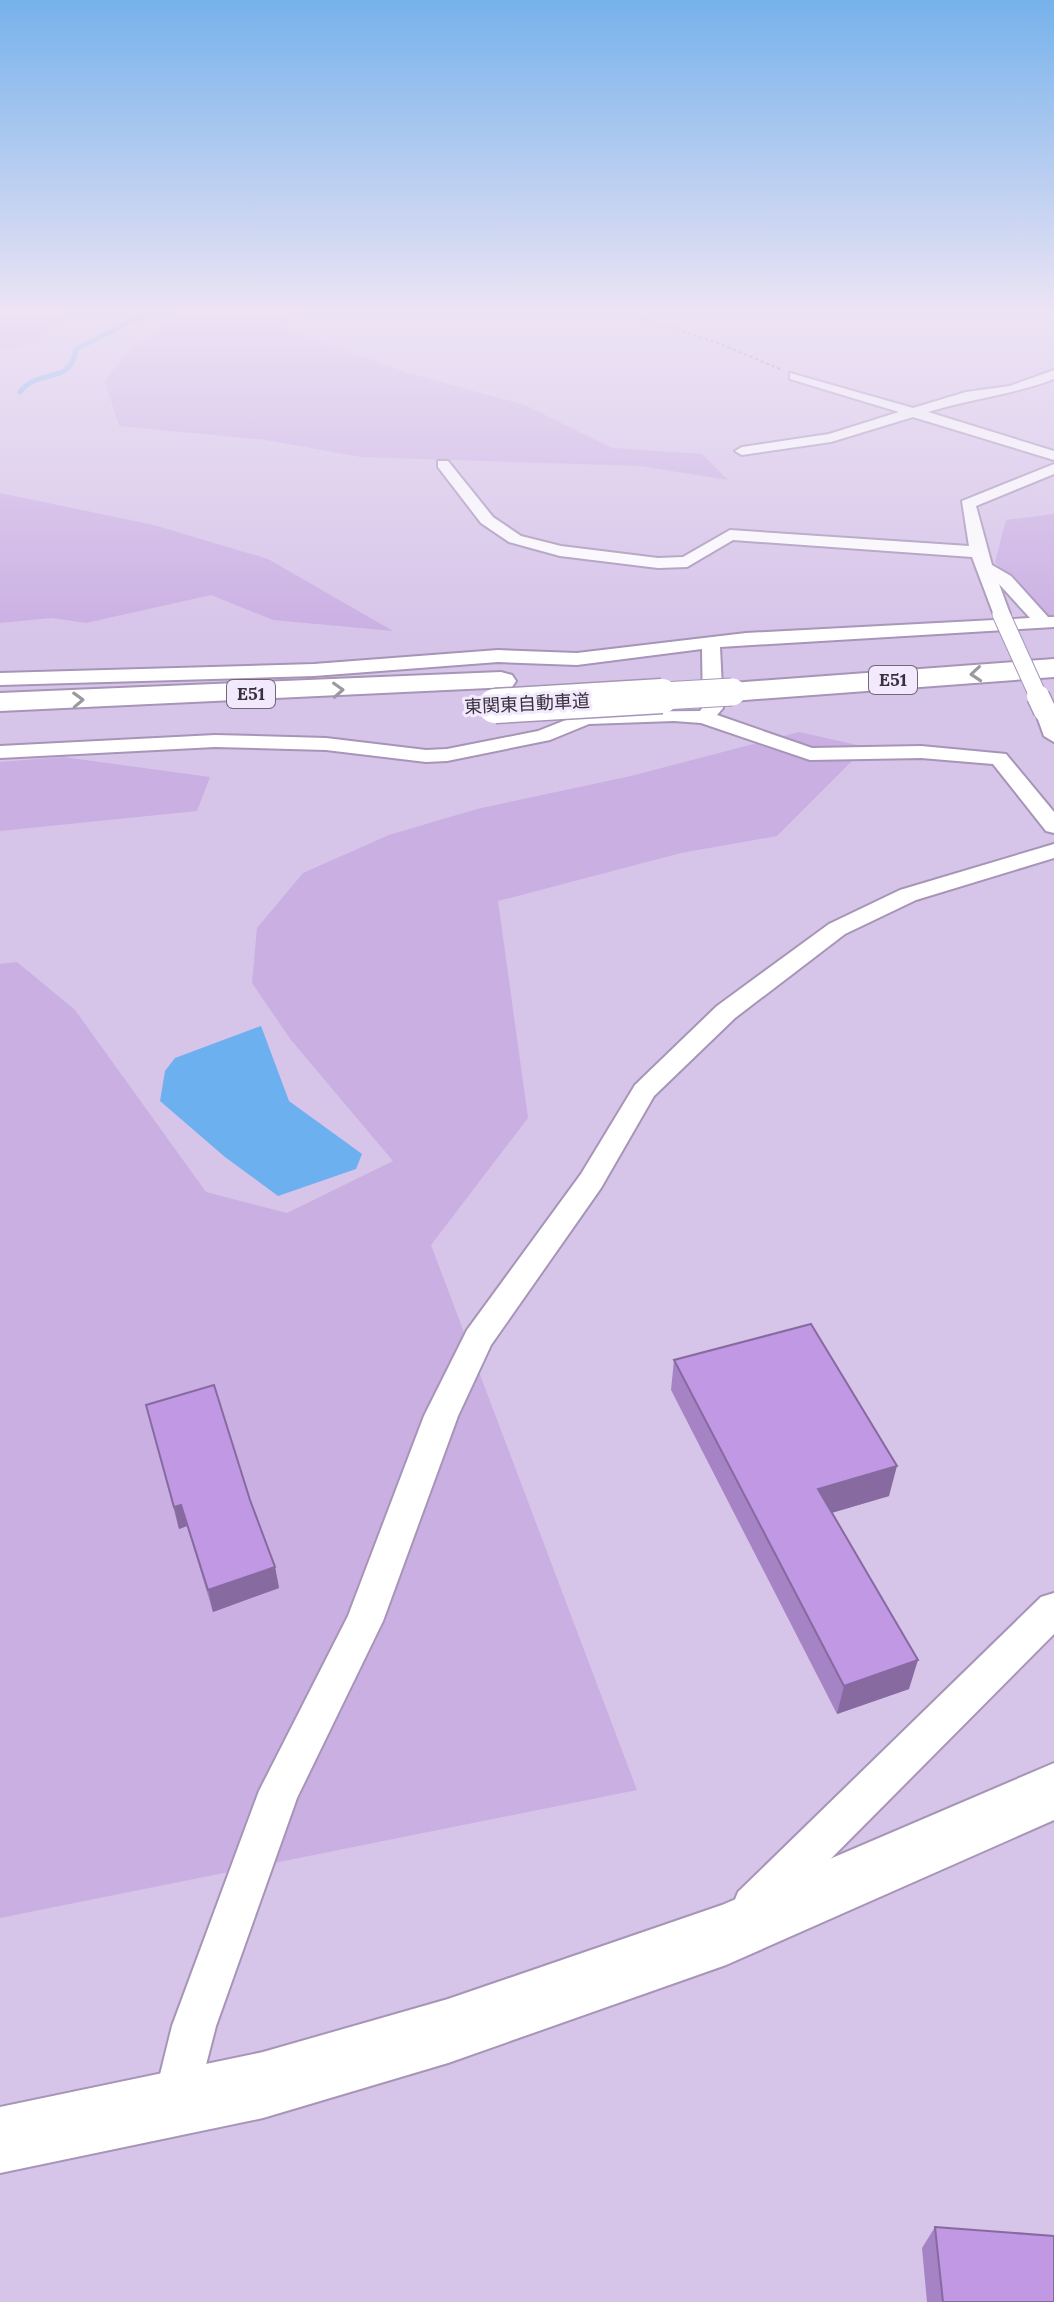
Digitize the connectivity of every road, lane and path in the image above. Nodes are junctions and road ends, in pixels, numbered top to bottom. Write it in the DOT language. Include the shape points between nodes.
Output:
graph roads {
  1 [pos="887,420"];
  2 [pos="936,420"];
  3 [pos="742,451"];
  4 [pos="1054,456"];
  5 [pos="443,464"];
  6 [pos="1054,469"];
  7 [pos="982,560"];
  8 [pos="1051,630"];
  9 [pos="711,642"];
  10 [pos="1054,668"];
  11 [pos="0,679"];
  12 [pos="733,680"];
  13 [pos="498,693"];
  14 [pos="0,702"];
  15 [pos="1049,710"];
  16 [pos="704,717"];
  17 [pos="0,726"];
  18 [pos="1054,736"];
  19 [pos="0,752"];
  20 [pos="1054,826"];
  21 [pos="1054,851"];
  22 [pos="1054,1609"];
  23 [pos="1054,1791"];
  24 [pos="1054,1822"];
  25 [pos="887,1862"];
  26 [pos="726,1934"];
  27 [pos="176,2103"];
  28 [pos="0,2140"];
  1 -- 3 [label="street" via="831,438"];
  2 -- 4 [label="street"];
  5 -- 7 [label="street" via="487,520 515,539 560,551 687,562 730,535"];
  6 -- 7 [label="street" via="968,504"];
  7 -- 8 [label="street"];
  7 -- 15 [label="street, bridge" via="1001,614"];
  8 -- 9 [label="street"];
  8 -- 12 [label="highway, 東関東自動車道 / E51"];
  9 -- 11 [label="street" via="577,659 498,656 314,670"];
  9 -- 16 [label="street" via="713,708"];
  10 -- 12 [label="highway, 東関東自動車道 / E51, one-way"];
  12 -- 13 [label="highway, 東関東自動車道 / E51, bridge"];
  14 -- 13 [label="highway, 東関東自動車道 / E51, one-way"];
  13 -- 17 [label="highway, 東関東自動車道 / E51"];
  15 -- 18 [label="street"];
  16 -- 19 [label="street" via="586,718 497,748 436,756 326,744 215,741"];
  16 -- 20 [label="street" via="810,754 921,752 999,758"];
  21 -- 27 [label="street" via="908,895 837,929 726,1012 644,1091 591,1181 478,1339 441,1416 365,1621 279,1791 194,2026"];
  22 -- 26 [label="street"];
  23 -- 25 [label="street"];
  24 -- 25 [label="street"];
  25 -- 26 [label="street"];
  26 -- 27 [label="street" via="448,2031 263,2085"];
  27 -- 28 [label="street"];
}
